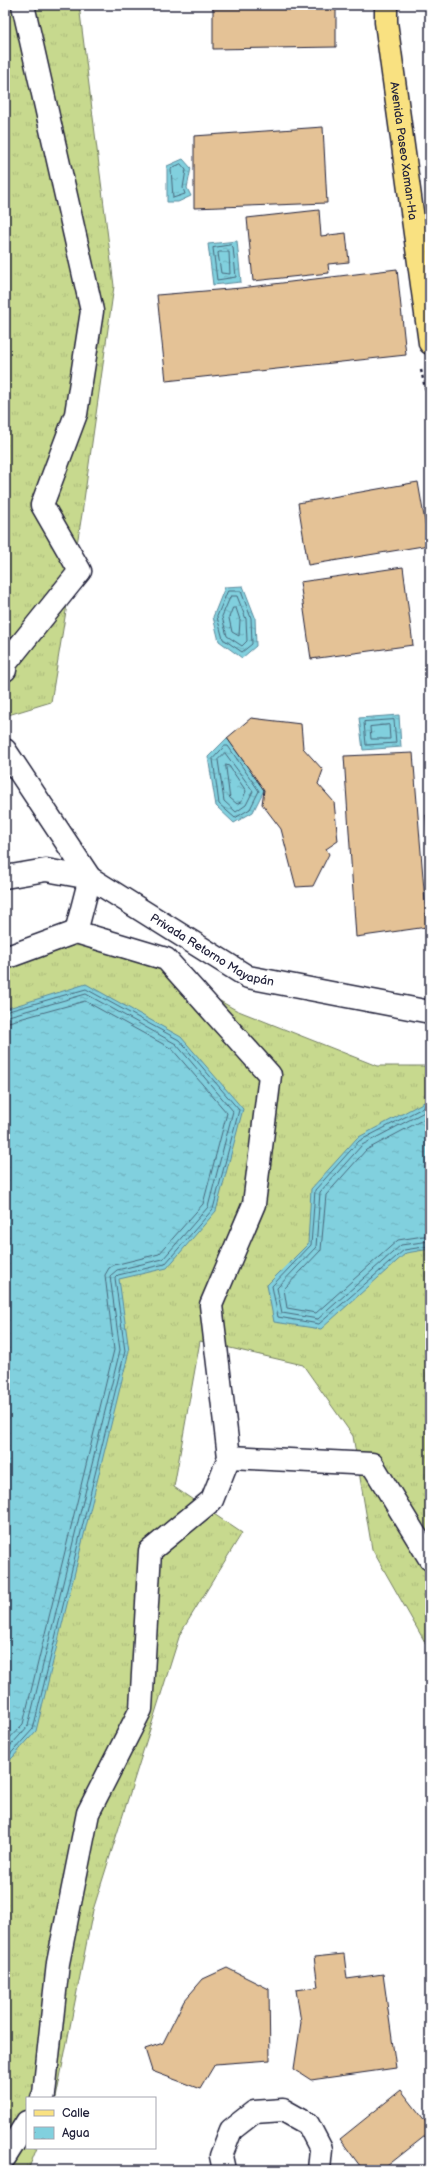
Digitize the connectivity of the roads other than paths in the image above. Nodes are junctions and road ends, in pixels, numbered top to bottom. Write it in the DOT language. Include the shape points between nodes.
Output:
graph roads {
  1 [pos="23,5"];
  2 [pos="386,5"];
  3 [pos="430,343"];
  4 [pos="5,670"];
  5 [pos="5,750"];
  6 [pos="5,877"];
  7 [pos="90,878"];
  8 [pos="76,932"];
  9 [pos="5,958"];
  10 [pos="430,1012"];
  11 [pos="229,1457"];
  12 [pos="430,1558"];
  13 [pos="42,2097"];
  14 [pos="26,2124"];
  15 [pos="5,2157"];
  16 [pos="224,2170"];
  17 [pos="319,2170"];
  1 -- 4 [label="street" via="92,311 76,414 42,505 80,571 6,663"];
  2 -- 3 [label="main road, Avenida Paseo Xaman-Ha" via="386,22"];
  5 -- 7 [label="street"];
  6 -- 7 [label="street, Privada Retorno Mayapán" via="46,870"];
  7 -- 8 [label="street"];
  7 -- 10 [label="street, Privada Retorno Mayapán" via="248,978"];
  8 -- 9 [label="street"];
  8 -- 11 [label="street" via="166,959 270,1075 254,1204 211,1305"];
  11 -- 12 [label="street" via="372,1464"];
  11 -- 13 [label="street" via="212,1500 150,1550 141,1709 88,1813 58,1963"];
  14 -- 15 [label="street"];
  16 -- 17 [label="street" via="221,2156 231,2130 254,2112 283,2110 308,2124 321,2149"];
}
